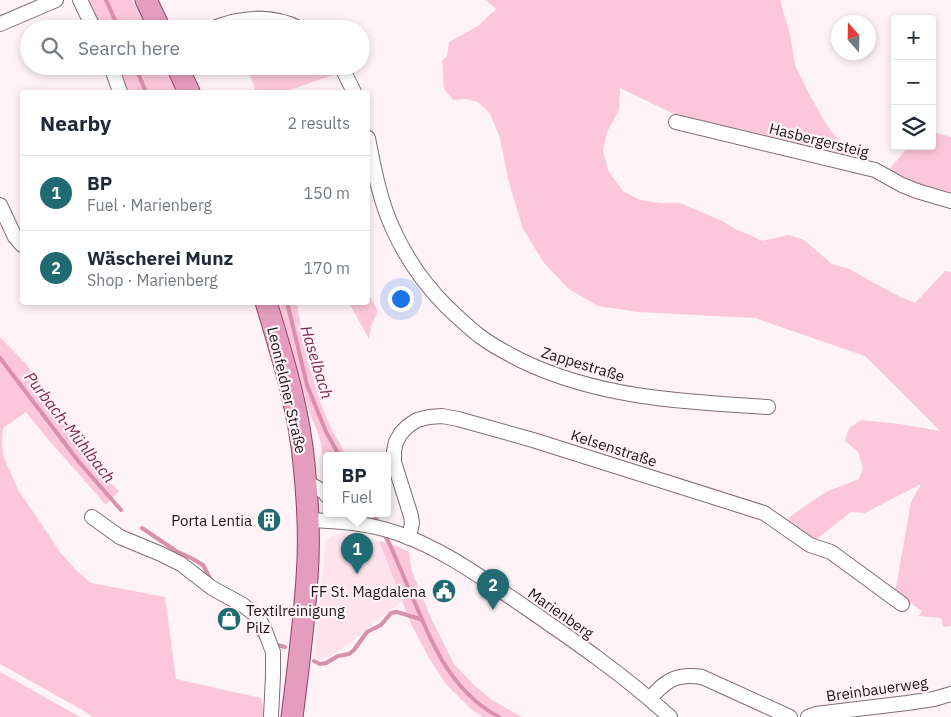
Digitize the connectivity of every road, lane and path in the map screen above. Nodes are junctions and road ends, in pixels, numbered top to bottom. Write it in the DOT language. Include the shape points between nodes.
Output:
graph roads {
  1 [pos="56,0"];
  2 [pos="80,0"];
  3 [pos="146,0"];
  4 [pos="90,20"];
  5 [pos="156,20"];
  6 [pos="244,20"];
  7 [pos="274,20"];
  8 [pos="0,24"];
  9 [pos="114,75"];
  10 [pos="181,75"];
  11 [pos="346,75"];
  12 [pos="119,90"];
  13 [pos="188,90"];
  14 [pos="353,90"];
  15 [pos="676,122"];
  16 [pos="370,146"];
  17 [pos="951,200"];
  18 [pos="0,205"];
  19 [pos="20,242"];
  20 [pos="267,305"];
  21 [pos="768,407"];
  22 [pos="305,481"];
  23 [pos="323,491"];
  24 [pos="92,517"];
  25 [pos="338,517"];
  26 [pos="307,520"];
  27 [pos="403,536"];
  28 [pos="902,604"];
  29 [pos="951,694"];
  30 [pos="650,699"];
  31 [pos="270,717"];
  32 [pos="292,717"];
  33 [pos="670,717"];
  34 [pos="790,717"];
  35 [pos="808,717"];
  1 -- 8 [label="street"];
  2 -- 4 [label="street"];
  3 -- 5 [label="main road"];
  6 -- 7 [label="street"];
  9 -- 12 [label="street"];
  10 -- 13 [label="main road"];
  11 -- 14 [label="street"];
  15 -- 17 [label="street, Hasbergersteig" via="875,170 917,191"];
  16 -- 21 [label="street, Zappestraße" via="385,210 402,248 437,297 482,338 535,367 594,387 658,398"];
  18 -- 19 [label="street"];
  20 -- 22 [label="main road, Leonfeldner Straße" via="295,410"];
  22 -- 23 [label="street"];
  22 -- 26 [label="main road, Leonfeldner Straße"];
  24 -- 31 [label="street" via="120,537 181,564 258,617 273,655"];
  25 -- 26 [label="street, Marienberg"];
  25 -- 27 [label="street, Marienberg"];
  26 -- 32 [label="main road, Leonfeldner Straße" via="307,577"];
  27 -- 28 [label="street, Kelsenstraße" via="412,523 394,462 396,444 401,433 412,423 442,416 533,440 764,514 810,545 831,552"];
  27 -- 30 [label="street, Marienberg" via="446,555 484,579"];
  29 -- 35 [label="street, Breinbauerweg"];
  30 -- 33 [label="street, Marienberg"];
  30 -- 34 [label="street" via="668,681 691,675"];
}
